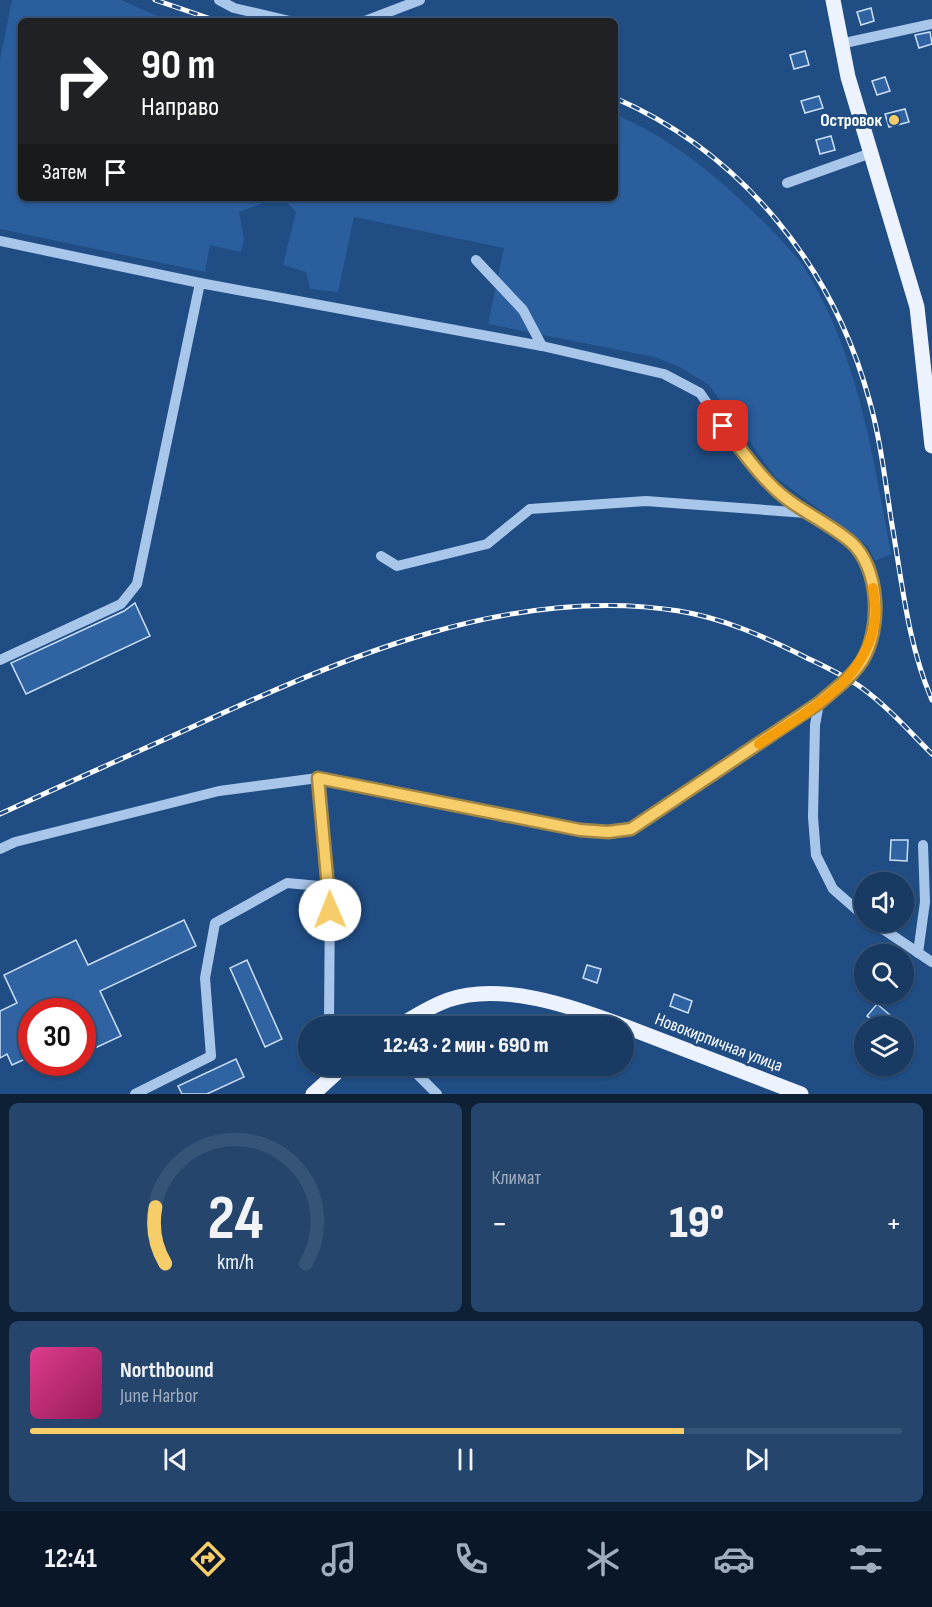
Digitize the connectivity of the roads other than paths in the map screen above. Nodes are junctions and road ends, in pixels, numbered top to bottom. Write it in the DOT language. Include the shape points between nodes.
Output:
graph roads {
  1 [pos="219,0"];
  2 [pos="420,0"];
  3 [pos="833,0"];
  4 [pos="277,18"];
  5 [pos="373,18"];
  6 [pos="932,24"];
  7 [pos="840,44"];
  8 [pos="871,153"];
  9 [pos="787,183"];
  10 [pos="0,241"];
  11 [pos="476,260"];
  12 [pos="200,283"];
  13 [pos="542,346"];
  14 [pos="932,446"];
  15 [pos="806,513"];
  16 [pos="381,556"];
  17 [pos="0,660"];
  18 [pos="819,703"];
  19 [pos="318,778"];
  20 [pos="923,845"];
  21 [pos="0,849"];
  22 [pos="330,887"];
  23 [pos="854,907"];
  24 [pos="887,932"];
  25 [pos="918,953"];
  26 [pos="932,962"];
  27 [pos="329,1016"];
  28 [pos="418,1016"];
  29 [pos="597,1016"];
  30 [pos="634,1030"];
  31 [pos="330,1076"];
  32 [pos="419,1076"];
  33 [pos="135,1094"];
  34 [pos="313,1094"];
  35 [pos="437,1094"];
  36 [pos="801,1094"];
  1 -- 4 [label="street" via="234,8"];
  2 -- 5 [label="street"];
  3 -- 7 [label="main road"];
  6 -- 7 [label="street"];
  7 -- 8 [label="main road"];
  8 -- 9 [label="street"];
  8 -- 14 [label="main road" via="917,307"];
  10 -- 12 [label="street"];
  11 -- 13 [label="street" via="523,310"];
  12 -- 13 [label="street"];
  12 -- 17 [label="street" via="137,585 121,604"];
  13 -- 15 [label="street" via="664,374 700,393 769,484"];
  15 -- 16 [label="street" via="646,501 530,509 488,544 397,566"];
  15 -- 18 [label="street" via="852,543 872,573 874,596 875,619 863,660 848,679"];
  18 -- 19 [label="street" via="631,829 580,830"];
  18 -- 23 [label="street" via="813,817 816,855 833,889"];
  19 -- 21 [label="street" via="219,791"];
  19 -- 22 [label="street"];
  20 -- 25 [label="street" via="925,902"];
  22 -- 27 [label="street"];
  22 -- 33 [label="street" via="287,883 215,923 205,978 211,1056"];
  24 -- 25 [label="street"];
  25 -- 26 [label="street"];
  28 -- 29 [label="main road, Новокирпичная улица" via="450,999 480,994 518,996"];
  30 -- 36 [label="main road, Новокирпичная улица"];
  31 -- 34 [label="main road"];
  32 -- 35 [label="street"];
}
